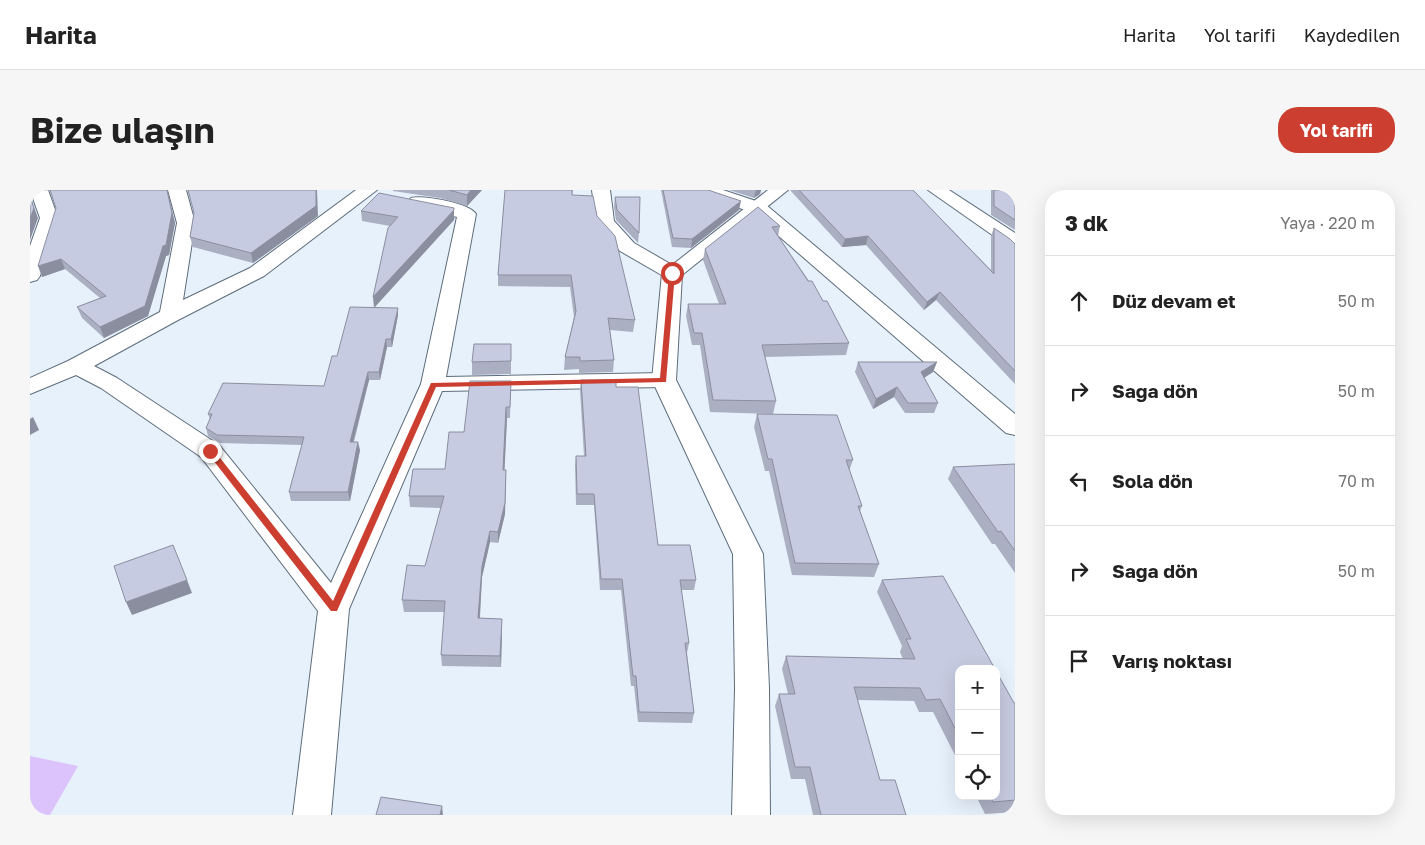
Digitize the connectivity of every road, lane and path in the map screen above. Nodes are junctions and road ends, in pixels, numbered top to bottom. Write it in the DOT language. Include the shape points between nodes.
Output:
graph roads {
  1 [pos="39,190"];
  2 [pos="176,190"];
  3 [pos="601,190"];
  4 [pos="705,190"];
  5 [pos="779,190"];
  6 [pos="937,190"];
  7 [pos="367,195"];
  8 [pos="758,208"];
  9 [pos="1015,242"];
  10 [pos="672,273"];
  11 [pos="30,276"];
  12 [pos="170,315"];
  13 [pos="76,366"];
  14 [pos="664,380"];
  15 [pos="433,384"];
  16 [pos="30,387"];
  17 [pos="1015,427"];
  18 [pos="334,609"];
  19 [pos="312,815"];
  20 [pos="750,815"];
  1 -- 11 [label="street" via="49,218"];
  2 -- 12 [label="street" via="186,223"];
  3 -- 10 [label="street" via="605,222 627,247"];
  4 -- 8 [label="street"];
  5 -- 8 [label="street"];
  6 -- 9 [label="street"];
  7 -- 12 [label="street" via="257,272"];
  7 -- 15 [label="street" via="452,208 467,214"];
  8 -- 10 [label="street"];
  8 -- 17 [label="street"];
  10 -- 14 [label="street"];
  12 -- 13 [label="street"];
  13 -- 16 [label="street"];
  13 -- 18 [label="street" via="109,383 210,451"];
  14 -- 15 [label="street"];
  14 -- 20 [label="street" via="748,554 752,688"];
  15 -- 18 [label="street"];
  18 -- 19 [label="street"];
}
